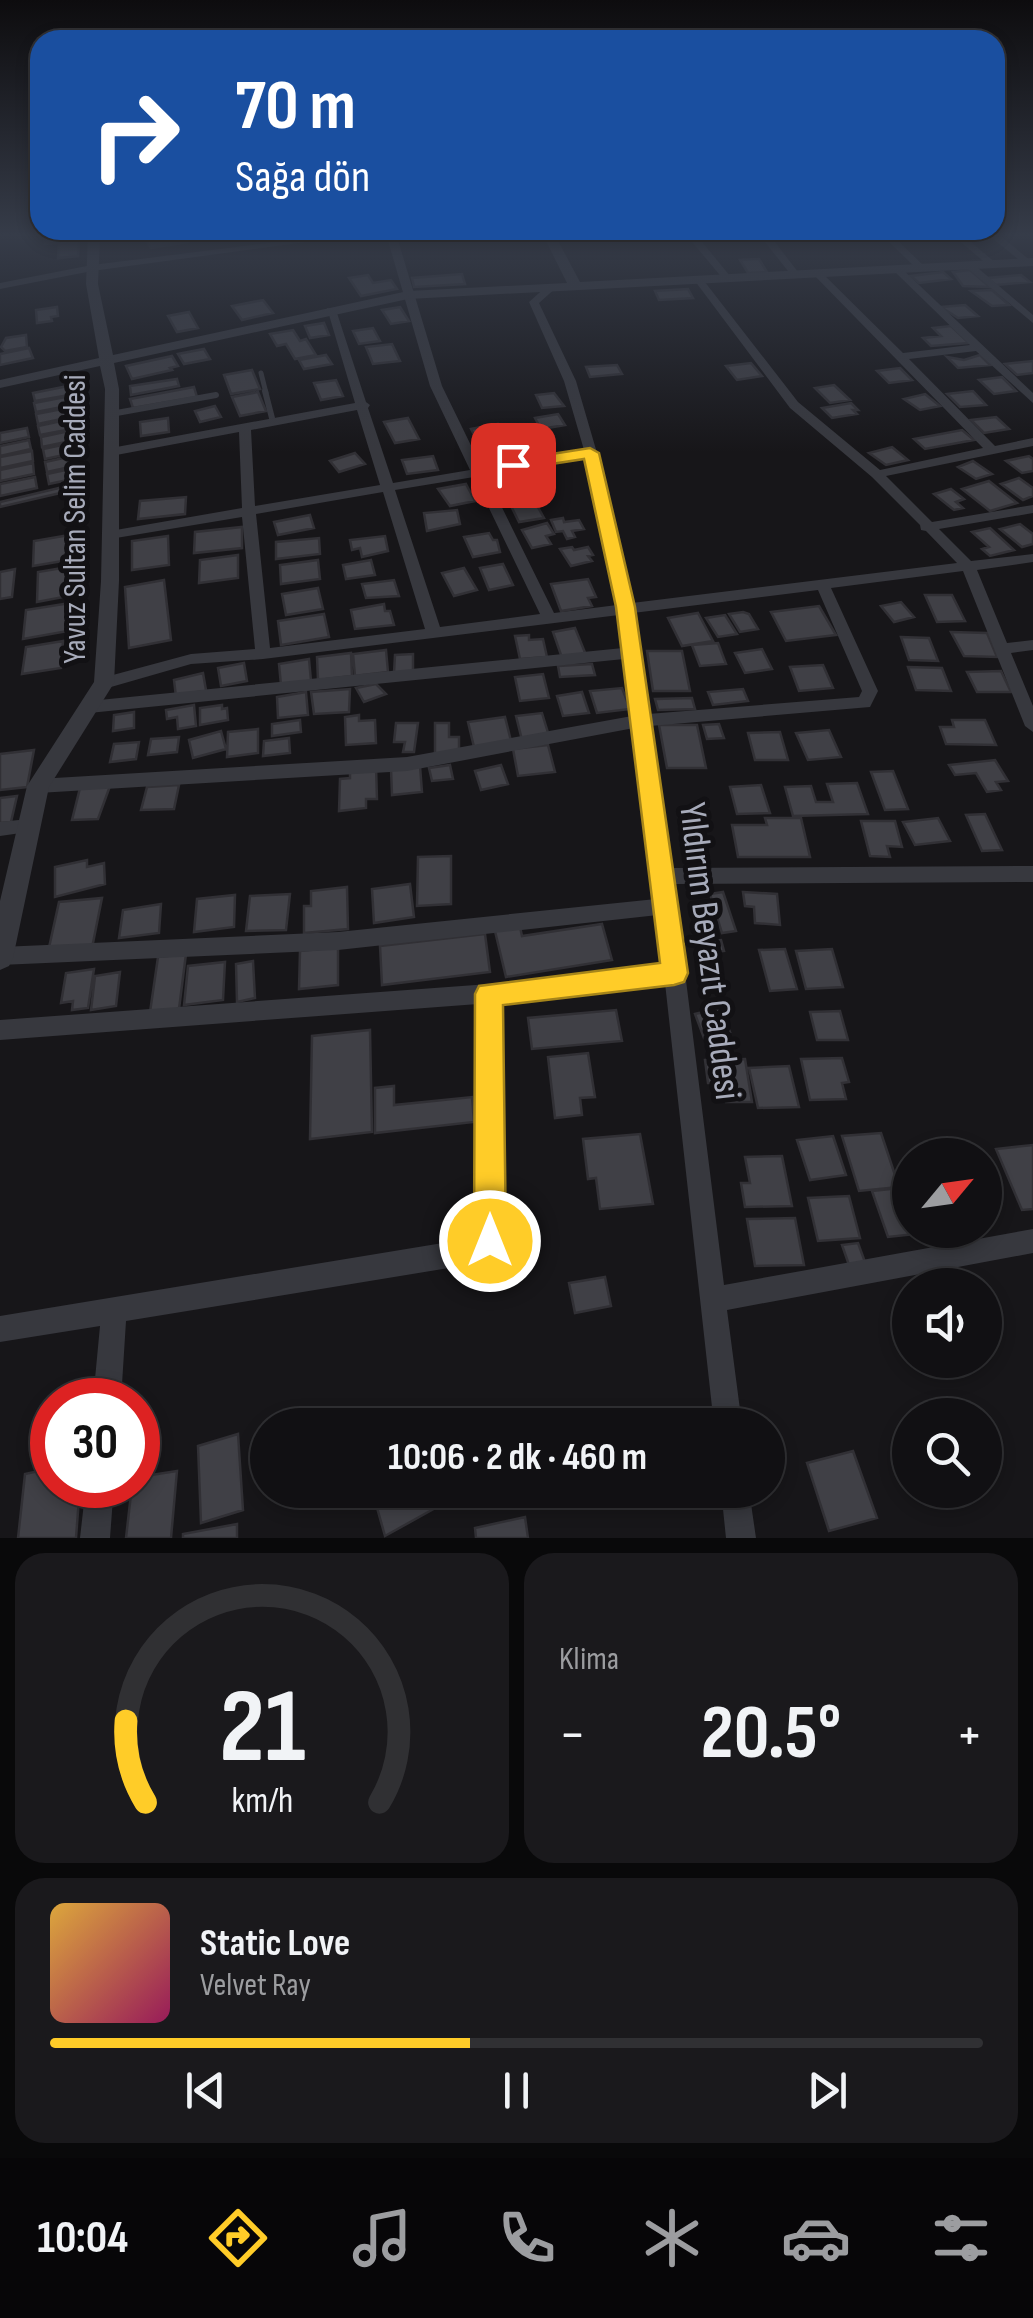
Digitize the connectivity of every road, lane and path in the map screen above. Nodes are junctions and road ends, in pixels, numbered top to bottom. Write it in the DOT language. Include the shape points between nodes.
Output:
graph roads {
  1 [pos="98,309"];
  2 [pos="337,309"];
  3 [pos="412,309"];
  4 [pos="537,309"];
  5 [pos="721,309"];
  6 [pos="852,309"];
  7 [pos="938,309"];
  8 [pos="331,310"];
  9 [pos="979,348"];
  10 [pos="900,357"];
  11 [pos="105,361"];
  12 [pos="262,373"];
  13 [pos="0,384"];
  14 [pos="216,396"];
  15 [pos="1033,400"];
  16 [pos="364,405"];
  17 [pos="111,414"];
  18 [pos="274,422"];
  19 [pos="246,427"];
  20 [pos="1033,442"];
  21 [pos="992,449"];
  22 [pos="111,452"];
  23 [pos="590,453"];
  24 [pos="474,470"];
  25 [pos="877,474"];
  26 [pos="389,486"];
  27 [pos="1033,509"];
  28 [pos="248,514"];
  29 [pos="926,528"];
  30 [pos="110,535"];
  31 [pos="1033,558"];
  32 [pos="968,566"];
  33 [pos="822,584"];
  34 [pos="625,607"];
  35 [pos="548,616"];
  36 [pos="433,630"];
  37 [pos="1033,645"];
  38 [pos="1001,648"];
  39 [pos="632,653"];
  40 [pos="263,654"];
  41 [pos="104,683"];
  42 [pos="88,707"];
  43 [pos="641,721"];
  44 [pos="1033,726"];
  45 [pos="38,786"];
  46 [pos="28,826"];
  47 [pos="0,830"];
  48 [pos="1033,874"];
  49 [pos="663,876"];
  50 [pos="667,906"];
  51 [pos="0,957"];
  52 [pos="674,973"];
  53 [pos="489,994"];
  54 [pos="0,1030"];
  55 [pos="1033,1241"];
  56 [pos="713,1300"];
  57 [pos="114,1309"];
  58 [pos="0,1329"];
  59 [pos="109,1378"];
  60 [pos="726,1408"];
  61 [pos="98,1508"];
  62 [pos="737,1508"];
  63 [pos="95,1538"];
  64 [pos="741,1538"];
  1 -- 11 [label="street, Yavuz Sultan Selim Caddesi"];
  2 -- 8 [label="street"];
  3 -- 24 [label="street" via="436,386"];
  4 -- 23 [label="street, Yıldırım Beyazıt Caddesi" via="570,381"];
  5 -- 25 [label="street" via="794,405"];
  6 -- 10 [label="street"];
  7 -- 9 [label="street"];
  8 -- 11 [label="street"];
  8 -- 16 [label="street"];
  9 -- 10 [label="street"];
  9 -- 15 [label="street"];
  10 -- 21 [label="street"];
  11 -- 13 [label="street"];
  11 -- 17 [label="street, Yavuz Sultan Selim Caddesi"];
  12 -- 18 [label="lane"];
  14 -- 17 [label="lane"];
  16 -- 18 [label="street"];
  16 -- 26 [label="street"];
  17 -- 22 [label="street, Yavuz Sultan Selim Caddesi"];
  18 -- 19 [label="street"];
  19 -- 22 [label="street"];
  19 -- 28 [label="street"];
  20 -- 21 [label="street"];
  21 -- 25 [label="street"];
  22 -- 30 [label="street, Yavuz Sultan Selim Caddesi"];
  23 -- 24 [label="street"];
  23 -- 34 [label="street, Yıldırım Beyazıt Caddesi"];
  24 -- 26 [label="street"];
  24 -- 35 [label="street"];
  25 -- 29 [label="street"];
  26 -- 28 [label="street"];
  26 -- 36 [label="street"];
  27 -- 29 [label="street"];
  28 -- 30 [label="street"];
  28 -- 40 [label="street"];
  29 -- 32 [label="street"];
  30 -- 41 [label="street, Yavuz Sultan Selim Caddesi"];
  31 -- 32 [label="street"];
  32 -- 33 [label="street"];
  32 -- 38 [label="street"];
  33 -- 34 [label="street"];
  33 -- 43 [label="street" via="870,692 864,703"];
  34 -- 35 [label="street"];
  34 -- 39 [label="street, Yıldırım Beyazıt Caddesi"];
  35 -- 36 [label="street"];
  36 -- 40 [label="street"];
  37 -- 38 [label="street"];
  38 -- 44 [label="street"];
  39 -- 42 [label="street"];
  39 -- 43 [label="street, Yıldırım Beyazıt Caddesi"];
  40 -- 41 [label="street" via="190,659"];
  41 -- 42 [label="street, Yavuz Sultan Selim Caddesi"];
  42 -- 45 [label="street, Yavuz Sultan Selim Caddesi"];
  43 -- 45 [label="street" via="408,764"];
  43 -- 49 [label="street, Yıldırım Beyazıt Caddesi"];
  45 -- 46 [label="street, Yavuz Sultan Selim Caddesi"];
  46 -- 47 [label="street"];
  46 -- 51 [label="street, Yavuz Sultan Selim Caddesi"];
  48 -- 49 [label="street"];
  49 -- 50 [label="street, Yıldırım Beyazıt Caddesi"];
  50 -- 51 [label="street" via="338,941"];
  50 -- 52 [label="street, Yıldırım Beyazıt Caddesi"];
  52 -- 53 [label="street"];
  52 -- 56 [label="street, Yıldırım Beyazıt Caddesi"];
  53 -- 54 [label="street"];
  53 -- 57 [label="street" via="490,1241 461,1254"];
  55 -- 56 [label="street"];
  56 -- 60 [label="street, Yıldırım Beyazıt Caddesi"];
  57 -- 58 [label="street"];
  57 -- 59 [label="street"];
  61 -- 63 [label="street"];
  62 -- 64 [label="street"];
}
